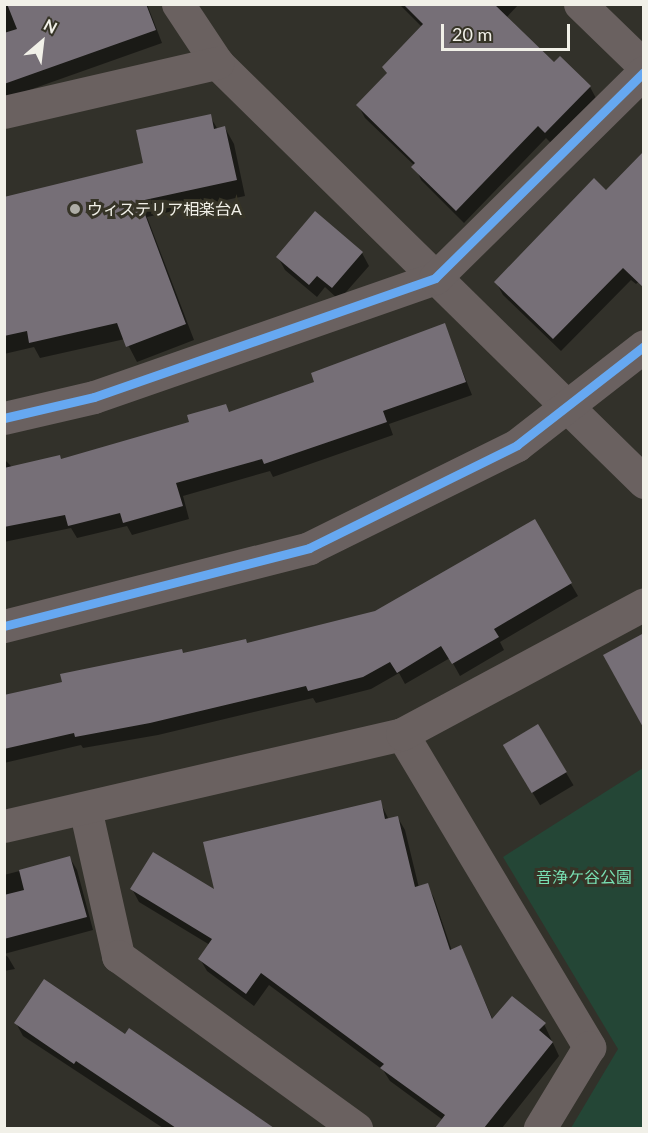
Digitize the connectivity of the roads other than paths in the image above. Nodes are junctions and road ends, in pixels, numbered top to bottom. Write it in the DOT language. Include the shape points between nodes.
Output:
graph roads {
  1 [pos="178,4"];
  2 [pos="580,4"];
  3 [pos="217,63"];
  4 [pos="644,66"];
  5 [pos="644,72"];
  6 [pos="4,112"];
  7 [pos="435,278"];
  8 [pos="644,346"];
  9 [pos="568,408"];
  10 [pos="4,418"];
  11 [pos="644,482"];
  12 [pos="644,604"];
  13 [pos="4,626"];
  14 [pos="402,734"];
  15 [pos="85,808"];
  16 [pos="4,826"];
  17 [pos="356,1128"];
  18 [pos="540,1128"];
  1 -- 3 [label="street"];
  2 -- 4 [label="street"];
  3 -- 6 [label="street"];
  3 -- 7 [label="street"];
  5 -- 7 [label="street"];
  7 -- 9 [label="street"];
  7 -- 10 [label="street" via="94,397"];
  8 -- 9 [label="street"];
  9 -- 11 [label="street"];
  9 -- 13 [label="street" via="517,445 309,548"];
  12 -- 14 [label="street"];
  14 -- 15 [label="street"];
  14 -- 18 [label="street" via="589,1047"];
  15 -- 16 [label="street"];
  15 -- 17 [label="street" via="118,956"];
}
